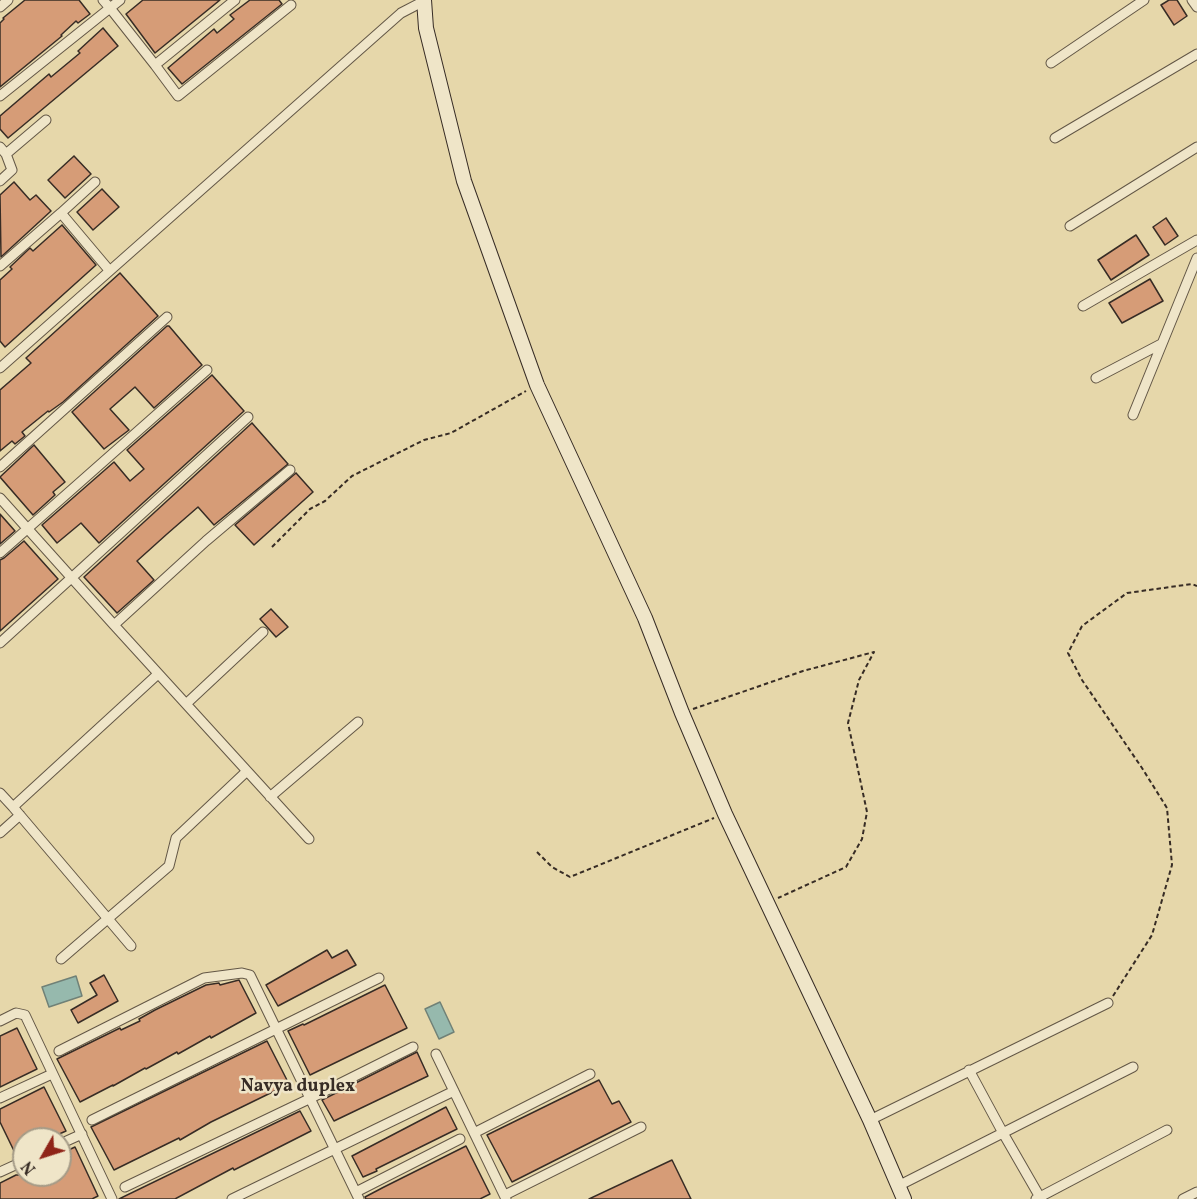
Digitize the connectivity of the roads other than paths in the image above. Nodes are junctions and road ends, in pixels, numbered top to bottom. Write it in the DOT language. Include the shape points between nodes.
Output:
graph roads {
  1 [pos="9,0"];
  2 [pos="103,0"];
  3 [pos="120,0"];
  4 [pos="235,0"];
  5 [pos="1144,0"];
  6 [pos="1192,0"];
  7 [pos="424,1"];
  8 [pos="291,5"];
  9 [pos="0,7"];
  10 [pos="1197,7"];
  11 [pos="110,8"];
  12 [pos="1197,54"];
  13 [pos="1051,63"];
  14 [pos="155,65"];
  15 [pos="0,96"];
  16 [pos="46,120"];
  17 [pos="1055,138"];
  18 [pos="1197,147"];
  19 [pos="3,151"];
  20 [pos="0,181"];
  21 [pos="94,182"];
  22 [pos="61,213"];
  23 [pos="1070,226"];
  24 [pos="1197,240"];
  25 [pos="1197,258"];
  26 [pos="0,266"];
  27 [pos="110,270"];
  28 [pos="1083,306"];
  29 [pos="167,317"];
  30 [pos="1161,344"];
  31 [pos="0,368"];
  32 [pos="207,370"];
  33 [pos="1096,378"];
  34 [pos="1133,414"];
  35 [pos="248,417"];
  36 [pos="0,467"];
  37 [pos="290,470"];
  38 [pos="0,498"];
  39 [pos="27,528"];
  40 [pos="0,553"];
  41 [pos="71,578"];
  42 [pos="114,625"];
  43 [pos="263,632"];
  44 [pos="0,643"];
  45 [pos="158,674"];
  46 [pos="186,704"];
  47 [pos="358,722"];
  48 [pos="247,771"];
  49 [pos="0,793"];
  50 [pos="270,797"];
  51 [pos="13,807"];
  52 [pos="20,815"];
  53 [pos="0,833"];
  54 [pos="309,839"];
  55 [pos="108,919"];
  56 [pos="131,946"];
  57 [pos="61,959"];
  58 [pos="379,978"];
  59 [pos="1108,1003"];
  60 [pos="0,1021"];
  61 [pos="277,1030"];
  62 [pos="413,1047"];
  63 [pos="59,1051"];
  64 [pos="436,1054"];
  65 [pos="1132,1067"];
  66 [pos="969,1070"];
  67 [pos="52,1074"];
  68 [pos="590,1074"];
  69 [pos="454,1091"];
  70 [pos="0,1098"];
  71 [pos="311,1098"];
  72 [pos="870,1119"];
  73 [pos="92,1120"];
  74 [pos="641,1127"];
  75 [pos="1167,1130"];
  76 [pos="474,1133"];
  77 [pos="1003,1133"];
  78 [pos="82,1134"];
  79 [pos="460,1138"];
  80 [pos="72,1139"];
  81 [pos="336,1150"];
  82 [pos="125,1187"];
  83 [pos="1197,1192"];
  84 [pos="901,1193"];
  85 [pos="357,1197"];
  86 [pos="506,1197"];
  87 [pos="1039,1198"];
  88 [pos="112,1199"];
  89 [pos="232,1199"];
  90 [pos="1183,1199"];
  1 -- 9 [label="street"];
  2 -- 11 [label="street"];
  3 -- 11 [label="street"];
  4 -- 14 [label="street"];
  5 -- 13 [label="street"];
  6 -- 10 [label="street"];
  7 -- 27 [label="street" via="400,13"];
  7 -- 72 [label="street" via="426,28 464,181 537,385 645,618 725,814"];
  8 -- 14 [label="street" via="178,96"];
  11 -- 14 [label="street"];
  11 -- 15 [label="street"];
  12 -- 17 [label="street"];
  16 -- 19 [label="street"];
  18 -- 23 [label="street"];
  19 -- 20 [label="street" via="12,170"];
  21 -- 22 [label="street"];
  22 -- 26 [label="street"];
  22 -- 27 [label="street"];
  24 -- 28 [label="street"];
  25 -- 30 [label="street"];
  27 -- 31 [label="street"];
  29 -- 36 [label="street"];
  30 -- 33 [label="street"];
  30 -- 34 [label="street"];
  32 -- 39 [label="street"];
  35 -- 41 [label="street"];
  37 -- 42 [label="street"];
  38 -- 39 [label="street"];
  39 -- 40 [label="street"];
  39 -- 41 [label="street"];
  41 -- 42 [label="street"];
  41 -- 44 [label="street"];
  42 -- 45 [label="street"];
  43 -- 46 [label="street"];
  45 -- 46 [label="street"];
  45 -- 51 [label="street"];
  46 -- 48 [label="street"];
  47 -- 50 [label="street"];
  48 -- 50 [label="street"];
  48 -- 55 [label="street" via="176,838 169,866"];
  49 -- 51 [label="street"];
  50 -- 54 [label="street"];
  51 -- 52 [label="street"];
  52 -- 53 [label="street"];
  52 -- 55 [label="street"];
  55 -- 56 [label="street"];
  55 -- 57 [label="street"];
  58 -- 61 [label="street"];
  59 -- 66 [label="street"];
  60 -- 67 [label="street" via="16,1013 25,1015"];
  61 -- 63 [label="street" via="250,975 242,973 204,978"];
  61 -- 71 [label="street"];
  61 -- 73 [label="street"];
  62 -- 71 [label="street"];
  64 -- 69 [label="street"];
  65 -- 77 [label="street"];
  66 -- 72 [label="street"];
  66 -- 77 [label="street"];
  67 -- 70 [label="street"];
  67 -- 78 [label="street"];
  68 -- 76 [label="street"];
  69 -- 76 [label="street"];
  69 -- 81 [label="street"];
  71 -- 81 [label="street"];
  71 -- 82 [label="street"];
  72 -- 84 [label="street"];
  74 -- 86 [label="street"];
  75 -- 87 [label="street"];
  76 -- 86 [label="street"];
  77 -- 84 [label="street"];
  77 -- 87 [label="street"];
  78 -- 80 [label="street"];
  78 -- 88 [label="street"];
  79 -- 85 [label="street"];
  81 -- 85 [label="street"];
  81 -- 89 [label="street"];
  83 -- 90 [label="street"];
}
